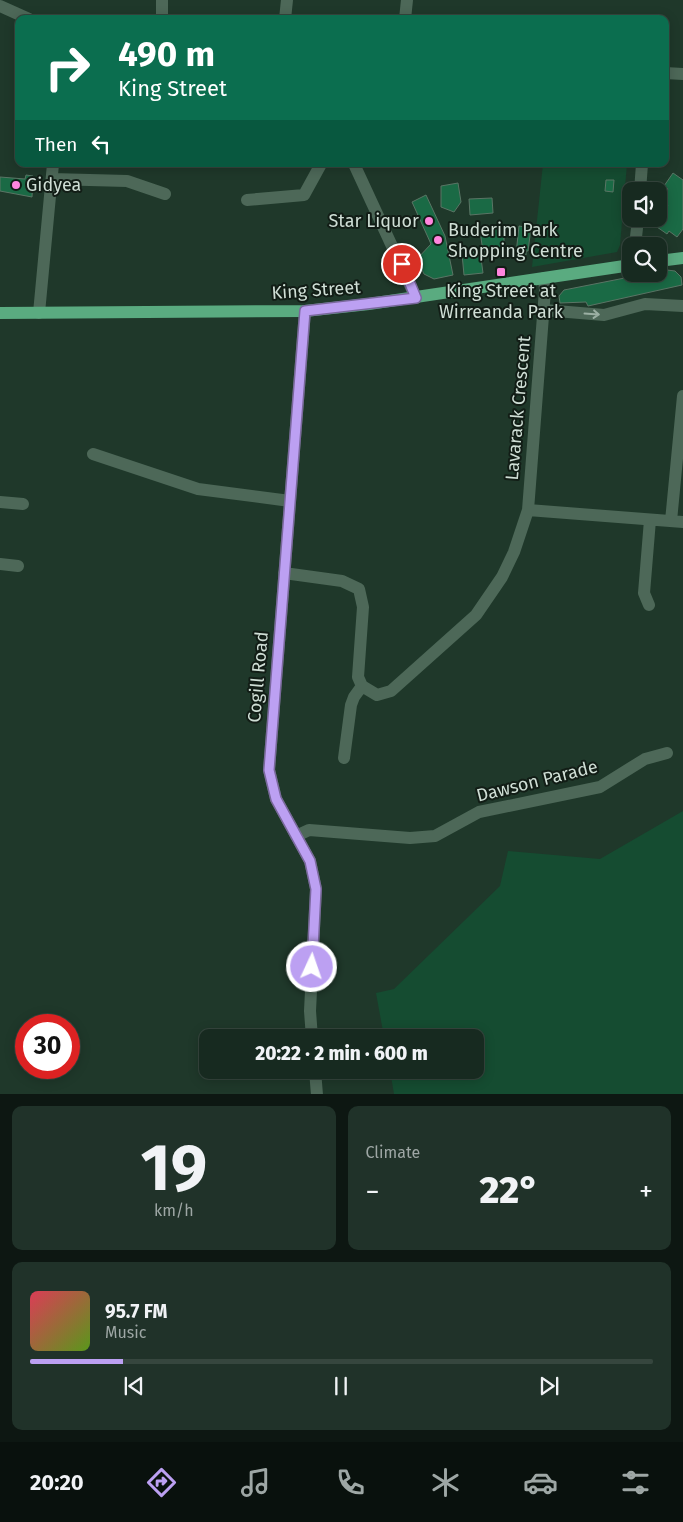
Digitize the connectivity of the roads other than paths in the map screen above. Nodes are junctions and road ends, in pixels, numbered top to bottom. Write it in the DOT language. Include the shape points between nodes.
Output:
graph roads {
  1 [pos="162,0"];
  2 [pos="287,0"];
  3 [pos="407,0"];
  4 [pos="0,6"];
  5 [pos="20,15"];
  6 [pos="162,15"];
  7 [pos="285,15"];
  8 [pos="405,15"];
  9 [pos="669,73"];
  10 [pos="683,74"];
  11 [pos="53,167"];
  12 [pos="319,167"];
  13 [pos="355,167"];
  14 [pos="642,167"];
  15 [pos="52,179"];
  16 [pos="641,182"];
  17 [pos="165,194"];
  18 [pos="247,200"];
  19 [pos="683,258"];
  20 [pos="667,260"];
  21 [pos="622,266"];
  22 [pos="544,278"];
  23 [pos="416,298"];
  24 [pos="683,306"];
  25 [pos="544,310"];
  26 [pos="305,311"];
  27 [pos="0,313"];
  28 [pos="39,313"];
  29 [pos="683,396"];
  30 [pos="93,454"];
  31 [pos="290,501"];
  32 [pos="0,502"];
  33 [pos="23,504"];
  34 [pos="528,510"];
  35 [pos="650,520"];
  36 [pos="677,521"];
  37 [pos="0,564"];
  38 [pos="18,566"];
  39 [pos="284,573"];
  40 [pos="648,605"];
  41 [pos="362,686"];
  42 [pos="667,753"];
  43 [pos="344,758"];
  44 [pos="296,836"];
  45 [pos="311,1029"];
  46 [pos="316,1079"];
  47 [pos="317,1094"];
  1 -- 6 [label="street"];
  2 -- 7 [label="street"];
  3 -- 8 [label="street"];
  4 -- 5 [label="street"];
  9 -- 10 [label="street"];
  11 -- 15 [label="street"];
  12 -- 18 [label="street" via="304,194"];
  13 -- 23 [label="street"];
  14 -- 16 [label="street"];
  15 -- 17 [label="street" via="127,181"];
  15 -- 28 [label="street"];
  19 -- 20 [label="main road"];
  21 -- 22 [label="main road, King Street"];
  22 -- 23 [label="main road, King Street"];
  22 -- 25 [label="street, Lavarack Crescent"];
  23 -- 26 [label="main road, King Street"];
  25 -- 24 [label="street, one-way" via="604,315 645,304"];
  25 -- 34 [label="street, Lavarack Crescent"];
  26 -- 28 [label="main road, King Street"];
  26 -- 31 [label="street, Cogill Road"];
  27 -- 28 [label="main road, King Street"];
  29 -- 36 [label="street"];
  30 -- 31 [label="street" via="198,489"];
  31 -- 39 [label="street, Cogill Road"];
  32 -- 33 [label="street"];
  34 -- 35 [label="street"];
  34 -- 41 [label="street, Lavarack Crescent" via="502,577 476,615 391,691 377,695"];
  35 -- 36 [label="street"];
  35 -- 40 [label="street" via="644,593"];
  37 -- 38 [label="street"];
  39 -- 41 [label="street" via="342,581 359,589 363,607 357,667"];
  39 -- 44 [label="street, Cogill Road" via="269,770 276,799"];
  41 -- 43 [label="street" via="351,705"];
  42 -- 44 [label="street, Dawson Parade" via="645,759 600,787 479,812 435,836 410,838 308,830"];
  44 -- 45 [label="street, Cogill Road" via="310,861 316,889"];
  46 -- 47 [label="street"];
}
